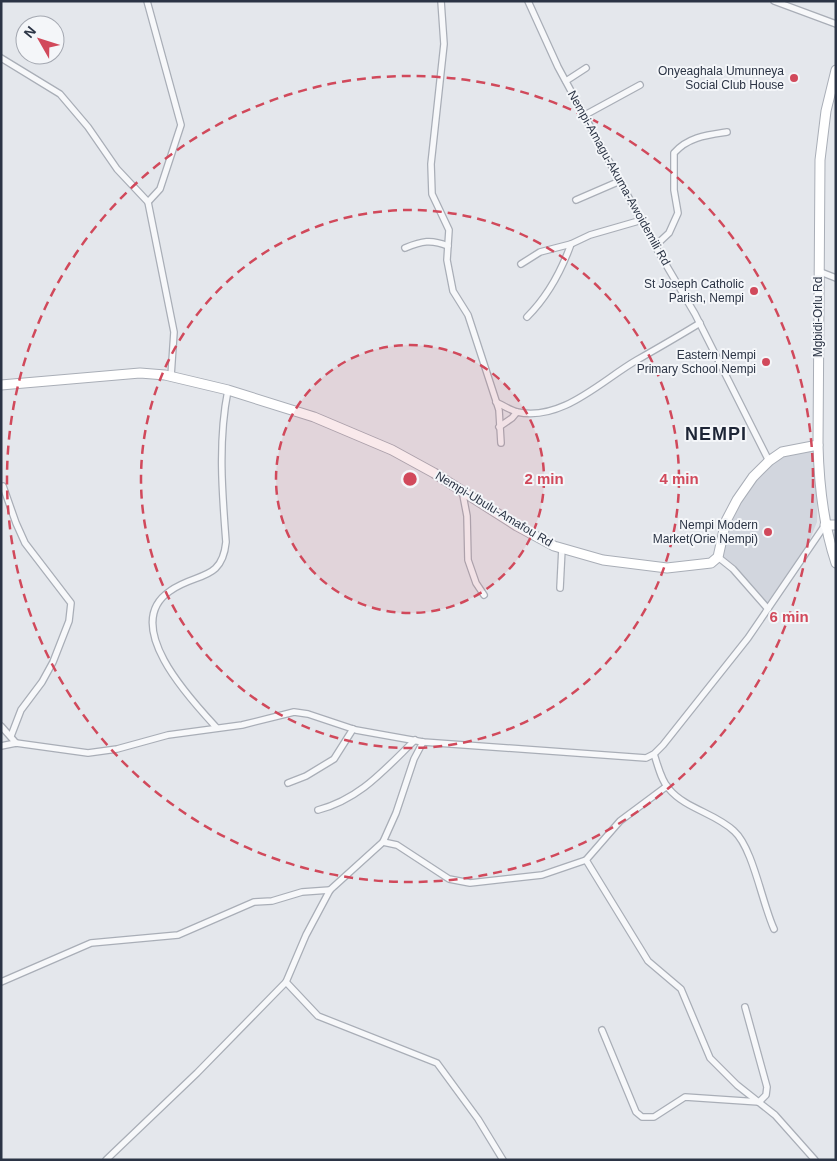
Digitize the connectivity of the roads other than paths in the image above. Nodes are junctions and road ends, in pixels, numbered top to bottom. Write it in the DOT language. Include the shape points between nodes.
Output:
graph roads {
  1 [pos="147,1"];
  2 [pos="441,1"];
  3 [pos="528,1"];
  4 [pos="774,1"];
  5 [pos="836,24"];
  6 [pos="1,58"];
  7 [pos="586,68"];
  8 [pos="836,70"];
  9 [pos="566,81"];
  10 [pos="640,85"];
  11 [pos="585,116"];
  12 [pos="727,132"];
  13 [pos="620,181"];
  14 [pos="576,200"];
  15 [pos="148,202"];
  16 [pos="642,220"];
  17 [pos="571,244"];
  18 [pos="448,246"];
  19 [pos="655,246"];
  20 [pos="405,248"];
  21 [pos="521,264"];
  22 [pos="818,271"];
  23 [pos="836,278"];
  24 [pos="527,318"];
  25 [pos="700,323"];
  26 [pos="171,376"];
  27 [pos="1,385"];
  28 [pos="228,390"];
  29 [pos="496,402"];
  30 [pos="517,412"];
  31 [pos="499,427"];
  32 [pos="501,443"];
  33 [pos="818,445"];
  34 [pos="769,461"];
  35 [pos="3,486"];
  36 [pos="462,490"];
  37 [pos="836,524"];
  38 [pos="825,525"];
  39 [pos="562,548"];
  40 [pos="718,557"];
  41 [pos="836,563"];
  42 [pos="560,588"];
  43 [pos="484,595"];
  44 [pos="768,609"];
  45 [pos="1,726"];
  46 [pos="216,727"];
  47 [pos="353,729"];
  48 [pos="11,736"];
  49 [pos="415,740"];
  50 [pos="422,742"];
  51 [pos="16,744"];
  52 [pos="1,746"];
  53 [pos="654,754"];
  54 [pos="288,783"];
  55 [pos="667,786"];
  56 [pos="318,810"];
  57 [pos="383,842"];
  58 [pos="586,860"];
  59 [pos="330,890"];
  60 [pos="774,929"];
  61 [pos="1,982"];
  62 [pos="286,982"];
  63 [pos="745,1007"];
  64 [pos="602,1030"];
  65 [pos="759,1102"];
  66 [pos="106,1160"];
  67 [pos="503,1160"];
  68 [pos="815,1160"];
  1 -- 15 [label="street" via="181,125 160,189"];
  2 -- 18 [label="street" via="444,44 431,164 432,194 450,230"];
  3 -- 9 [label="street, Nempi-Amagu-Akuma-Awoidemili Rd"];
  4 -- 5 [label="street"];
  6 -- 15 [label="street" via="60,94 117,169"];
  7 -- 9 [label="street"];
  8 -- 22 [label="street, Mgbidi-Orlu Rd" via="820,160"];
  9 -- 11 [label="street, Nempi-Amagu-Akuma-Awoidemili Rd"];
  10 -- 11 [label="street"];
  11 -- 13 [label="street, Nempi-Amagu-Akuma-Awoidemili Rd"];
  12 -- 19 [label="street" via="682,143 674,153 678,213 669,233"];
  13 -- 14 [label="street"];
  13 -- 16 [label="street, Nempi-Amagu-Akuma-Awoidemili Rd"];
  15 -- 26 [label="street" via="174,332"];
  16 -- 17 [label="street"];
  16 -- 19 [label="street, Nempi-Amagu-Akuma-Awoidemili Rd"];
  17 -- 21 [label="street" via="540,252"];
  17 -- 24 [label="street" via="564,265 550,289"];
  18 -- 20 [label="street" via="435,240"];
  18 -- 29 [label="street" via="447,260 453,291 468,315"];
  19 -- 25 [label="street, Nempi-Amagu-Akuma-Awoidemili Rd"];
  22 -- 23 [label="street"];
  22 -- 33 [label="street, Mgbidi-Orlu Rd"];
  25 -- 30 [label="street" via="637,360 588,395 538,412"];
  25 -- 34 [label="street, Nempi-Amagu-Akuma-Awoidemili Rd"];
  26 -- 27 [label="street, Nempi-Ubulu-Amafou Rd" via="140,373 100,375"];
  26 -- 28 [label="street, Nempi-Ubulu-Amafou Rd"];
  28 -- 36 [label="street, Nempi-Ubulu-Amafou Rd" via="314,416 392,450"];
  28 -- 46 [label="street" via="221,446 224,557 220,565 211,571 170,590 159,599 153,617 164,662 175,681"];
  29 -- 30 [label="street"];
  29 -- 31 [label="street"];
  30 -- 31 [label="street"];
  31 -- 32 [label="street"];
  33 -- 34 [label="street" via="782,452"];
  33 -- 38 [label="street, Mgbidi-Orlu Rd"];
  34 -- 40 [label="street" via="741,494 726,521"];
  35 -- 48 [label="street" via="25,542 71,603 69,621 53,662 21,710"];
  36 -- 39 [label="street, Nempi-Ubulu-Amafou Rd" via="529,533"];
  36 -- 43 [label="street" via="467,516 468,560"];
  37 -- 38 [label="street"];
  38 -- 41 [label="street, Mgbidi-Orlu Rd"];
  38 -- 44 [label="street"];
  39 -- 40 [label="street, Nempi-Ubulu-Amafou Rd" via="603,560 667,568 711,563"];
  39 -- 42 [label="street"];
  40 -- 44 [label="street"];
  44 -- 53 [label="street"];
  45 -- 48 [label="street"];
  46 -- 47 [label="street" via="242,725 294,712"];
  46 -- 51 [label="street" via="88,753"];
  47 -- 49 [label="street"];
  47 -- 54 [label="street" via="334,758"];
  48 -- 51 [label="street"];
  49 -- 50 [label="street"];
  49 -- 56 [label="street" via="358,794 336,806"];
  50 -- 53 [label="street" via="646,758"];
  50 -- 57 [label="street"];
  51 -- 52 [label="street"];
  53 -- 55 [label="street"];
  55 -- 58 [label="street" via="620,821"];
  55 -- 60 [label="street" via="682,800 734,831 751,860"];
  57 -- 58 [label="street" via="397,845 449,879 470,883 542,875"];
  57 -- 59 [label="street"];
  58 -- 65 [label="street" via="648,961 680,989 710,1058"];
  59 -- 61 [label="street" via="254,902 178,935 91,943"];
  59 -- 62 [label="street"];
  62 -- 66 [label="street"];
  62 -- 67 [label="street" via="318,1016 437,1063"];
  63 -- 65 [label="street" via="767,1087 766,1095"];
  64 -- 65 [label="street" via="636,1112 642,1117 654,1117 685,1097"];
  65 -- 68 [label="street"];
}
